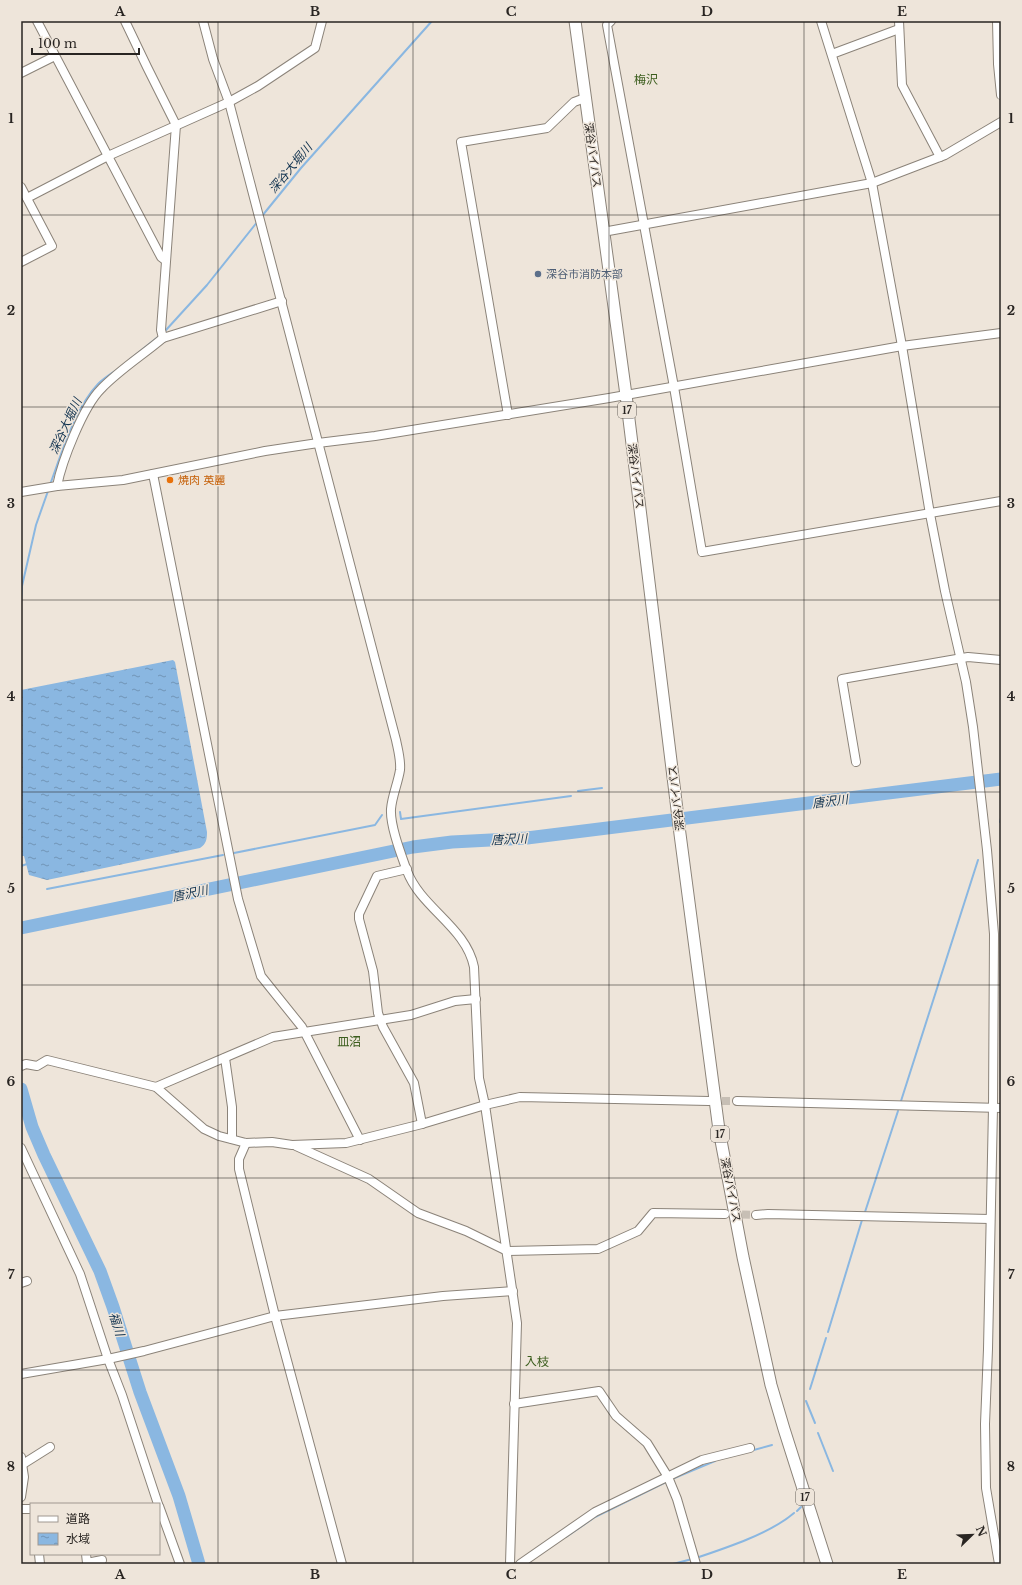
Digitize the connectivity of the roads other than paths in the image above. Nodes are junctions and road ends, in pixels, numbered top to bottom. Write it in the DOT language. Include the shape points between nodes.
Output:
graph roads {
  1 [pos="47,21"];
  2 [pos="126,21"];
  3 [pos="203,21"];
  4 [pos="322,21"];
  5 [pos="575,21"];
  6 [pos="611,21"];
  7 [pos="821,21"];
  8 [pos="997,21"];
  9 [pos="38,23"];
  10 [pos="899,25"];
  11 [pos="832,54"];
  12 [pos="55,56"];
  13 [pos="21,73"];
  14 [pos="1001,95"];
  15 [pos="585,98"];
  16 [pos="229,102"];
  17 [pos="1001,122"];
  18 [pos="176,125"];
  19 [pos="108,156"];
  20 [pos="940,157"];
  21 [pos="872,183"];
  22 [pos="21,187"];
  23 [pos="27,198"];
  24 [pos="644,225"];
  25 [pos="603,232"];
  26 [pos="165,260"];
  27 [pos="21,262"];
  28 [pos="282,301"];
  29 [pos="1001,334"];
  30 [pos="163,338"];
  31 [pos="902,346"];
  32 [pos="674,387"];
  33 [pos="626,395"];
  34 [pos="508,415"];
  35 [pos="318,443"];
  36 [pos="153,474"];
  37 [pos="57,486"];
  38 [pos="21,492"];
  39 [pos="1001,501"];
  40 [pos="930,514"];
  41 [pos="961,658"];
  42 [pos="1001,660"];
  43 [pos="856,762"];
  44 [pos="406,868"];
  45 [pos="476,999"];
  46 [pos="380,1019"];
  47 [pos="304,1032"];
  48 [pos="225,1058"];
  49 [pos="24,1065"];
  50 [pos="156,1087"];
  51 [pos="709,1101"];
  52 [pos="737,1102"];
  53 [pos="485,1105"];
  54 [pos="997,1108"];
  55 [pos="422,1124"];
  56 [pos="232,1139"];
  57 [pos="360,1140"];
  58 [pos="246,1142"];
  59 [pos="292,1145"];
  60 [pos="21,1148"];
  61 [pos="725,1214"];
  62 [pos="756,1215"];
  63 [pos="990,1219"];
  64 [pos="507,1251"];
  65 [pos="513,1291"];
  66 [pos="275,1316"];
  67 [pos="110,1359"];
  68 [pos="21,1374"];
  69 [pos="514,1404"];
  70 [pos="50,1447"];
  71 [pos="750,1448"];
  72 [pos="22,1461"];
  73 [pos="668,1477"];
  74 [pos="21,1497"];
  75 [pos="158,1503"];
  76 [pos="160,1508"];
  77 [pos="86,1555"];
  78 [pos="102,1560"];
  79 [pos="180,1564"];
  80 [pos="342,1564"];
  81 [pos="510,1564"];
  82 [pos="520,1564"];
  83 [pos="696,1564"];
  84 [pos="827,1564"];
  85 [pos="999,1564"];
  1 -- 9 [label="street"];
  2 -- 18 [label="street"];
  3 -- 16 [label="street" via="213,59"];
  4 -- 16 [label="street" via="315,48"];
  5 -- 15 [label="highway, 深谷バイパス / 17"];
  6 -- 24 [label="street" via="608,25"];
  7 -- 11 [label="street"];
  8 -- 14 [label="street"];
  9 -- 12 [label="street"];
  10 -- 11 [label="street"];
  10 -- 20 [label="street" via="902,85"];
  11 -- 21 [label="street"];
  12 -- 13 [label="street"];
  12 -- 19 [label="street"];
  15 -- 25 [label="highway, 深谷バイパス / 17"];
  15 -- 34 [label="street" via="574,102 547,128 461,142"];
  16 -- 18 [label="street"];
  16 -- 28 [label="street"];
  17 -- 20 [label="street"];
  18 -- 19 [label="street"];
  18 -- 26 [label="street"];
  19 -- 23 [label="street"];
  19 -- 26 [label="street" via="161,257"];
  20 -- 21 [label="street"];
  21 -- 24 [label="street"];
  21 -- 31 [label="street"];
  22 -- 23 [label="street"];
  23 -- 27 [label="street" via="52,246"];
  24 -- 25 [label="street"];
  24 -- 32 [label="street"];
  25 -- 33 [label="highway, 深谷バイパス / 17"];
  26 -- 30 [label="street" via="161,330"];
  28 -- 30 [label="street"];
  28 -- 35 [label="street"];
  29 -- 31 [label="street"];
  30 -- 37 [label="street" via="96,395 75,434"];
  31 -- 32 [label="street"];
  31 -- 40 [label="street"];
  32 -- 33 [label="street"];
  32 -- 40 [label="street" via="702,552"];
  33 -- 34 [label="street"];
  33 -- 84 [label="highway, 深谷バイパス / 17" via="719,1130 771,1385"];
  34 -- 35 [label="street"];
  35 -- 36 [label="street"];
  35 -- 44 [label="street" via="400,758 400,770 391,808 392,823"];
  36 -- 37 [label="street" via="102,483"];
  36 -- 47 [label="street" via="238,899 261,976"];
  37 -- 38 [label="street"];
  39 -- 40 [label="street"];
  40 -- 41 [label="street"];
  41 -- 42 [label="street"];
  41 -- 43 [label="street" via="842,679"];
  41 -- 54 [label="street" via="971,710 989,866 994,934"];
  44 -- 45 [label="street" via="417,890 468,949 474,967"];
  44 -- 46 [label="street" via="377,876 359,914 374,971"];
  45 -- 46 [label="street" via="451,1002 417,1014"];
  45 -- 53 [label="street" via="479,1078"];
  46 -- 47 [label="street"];
  46 -- 55 [label="street" via="414,1083"];
  47 -- 48 [label="street" via="273,1037"];
  47 -- 57 [label="street"];
  48 -- 50 [label="street"];
  48 -- 56 [label="street" via="232,1107"];
  49 -- 50 [label="street" via="37,1066 47,1060"];
  50 -- 56 [label="street" via="204,1129"];
  51 -- 53 [label="street" via="520,1097"];
  52 -- 54 [label="street"];
  53 -- 55 [label="street"];
  53 -- 64 [label="street"];
  54 -- 63 [label="street"];
  55 -- 57 [label="street"];
  56 -- 58 [label="street"];
  57 -- 59 [label="street"];
  58 -- 59 [label="street"];
  58 -- 66 [label="street" via="238,1169"];
  59 -- 64 [label="street" via="369,1179 418,1213 466,1231"];
  60 -- 67 [label="street" via="80,1274"];
  61 -- 64 [label="street" via="653,1213 638,1231 598,1249"];
  62 -- 63 [label="street"];
  63 -- 85 [label="street" via="986,1488"];
  64 -- 65 [label="street"];
  65 -- 66 [label="street" via="443,1296"];
  65 -- 69 [label="street" via="517,1323"];
  66 -- 67 [label="street"];
  66 -- 80 [label="street"];
  67 -- 68 [label="street"];
  67 -- 75 [label="street"];
  69 -- 73 [label="street" via="599,1391 616,1416 647,1443"];
  69 -- 81 [label="street"];
  70 -- 72 [label="street"];
  71 -- 73 [label="street" via="702,1460"];
  72 -- 74 [label="street" via="24,1477"];
  73 -- 82 [label="street" via="595,1512"];
  73 -- 83 [label="street"];
  76 -- 79 [label="street"];
  77 -- 78 [label="street" via="87,1563"];
}
